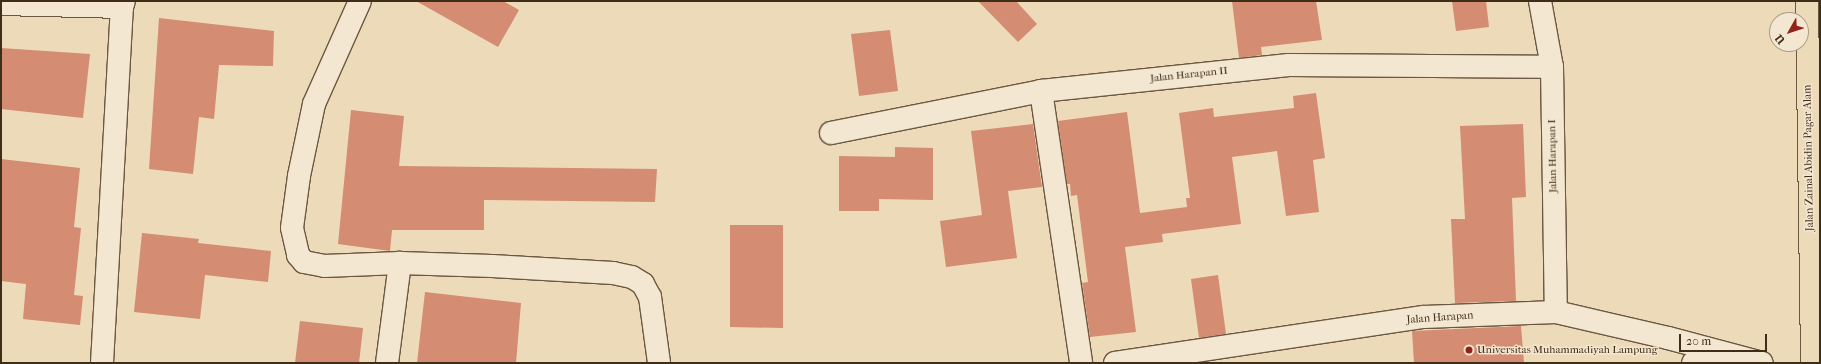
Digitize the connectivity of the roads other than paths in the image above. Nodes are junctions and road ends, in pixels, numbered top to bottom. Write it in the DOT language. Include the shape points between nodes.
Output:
graph roads {
  1 [pos="360,1"];
  2 [pos="1540,1"];
  3 [pos="1807,1"];
  4 [pos="1,4"];
  5 [pos="123,4"];
  6 [pos="1552,67"];
  7 [pos="1041,91"];
  8 [pos="831,133"];
  9 [pos="400,263"];
  10 [pos="1556,312"];
  11 [pos="1732,354"];
  12 [pos="102,363"];
  13 [pos="387,363"];
  14 [pos="659,363"];
  15 [pos="1081,363"];
  16 [pos="1115,363"];
  17 [pos="1693,363"];
  18 [pos="1762,363"];
  19 [pos="1812,363"];
  1 -- 9 [label="street" via="314,104 299,176 292,228 294,244 304,262 312,264 324,266"];
  2 -- 6 [label="street, Jalan Harapan I"];
  3 -- 19 [label="highway, Jalan Zainal Abidin Pagar Alam"];
  4 -- 5 [label="street"];
  5 -- 12 [label="street"];
  6 -- 7 [label="street, Jalan Harapan II" via="1290,65"];
  6 -- 10 [label="street, Jalan Harapan I"];
  7 -- 8 [label="street, Jalan Harapan II"];
  7 -- 15 [label="street"];
  9 -- 13 [label="street"];
  9 -- 14 [label="street" via="515,267 613,273 632,277 643,284 650,297"];
  10 -- 11 [label="street, Jalan Harapan"];
  10 -- 16 [label="street, Jalan Harapan" via="1424,317"];
  11 -- 17 [label="street"];
  11 -- 18 [label="street, Jalan Harapan"];
}
